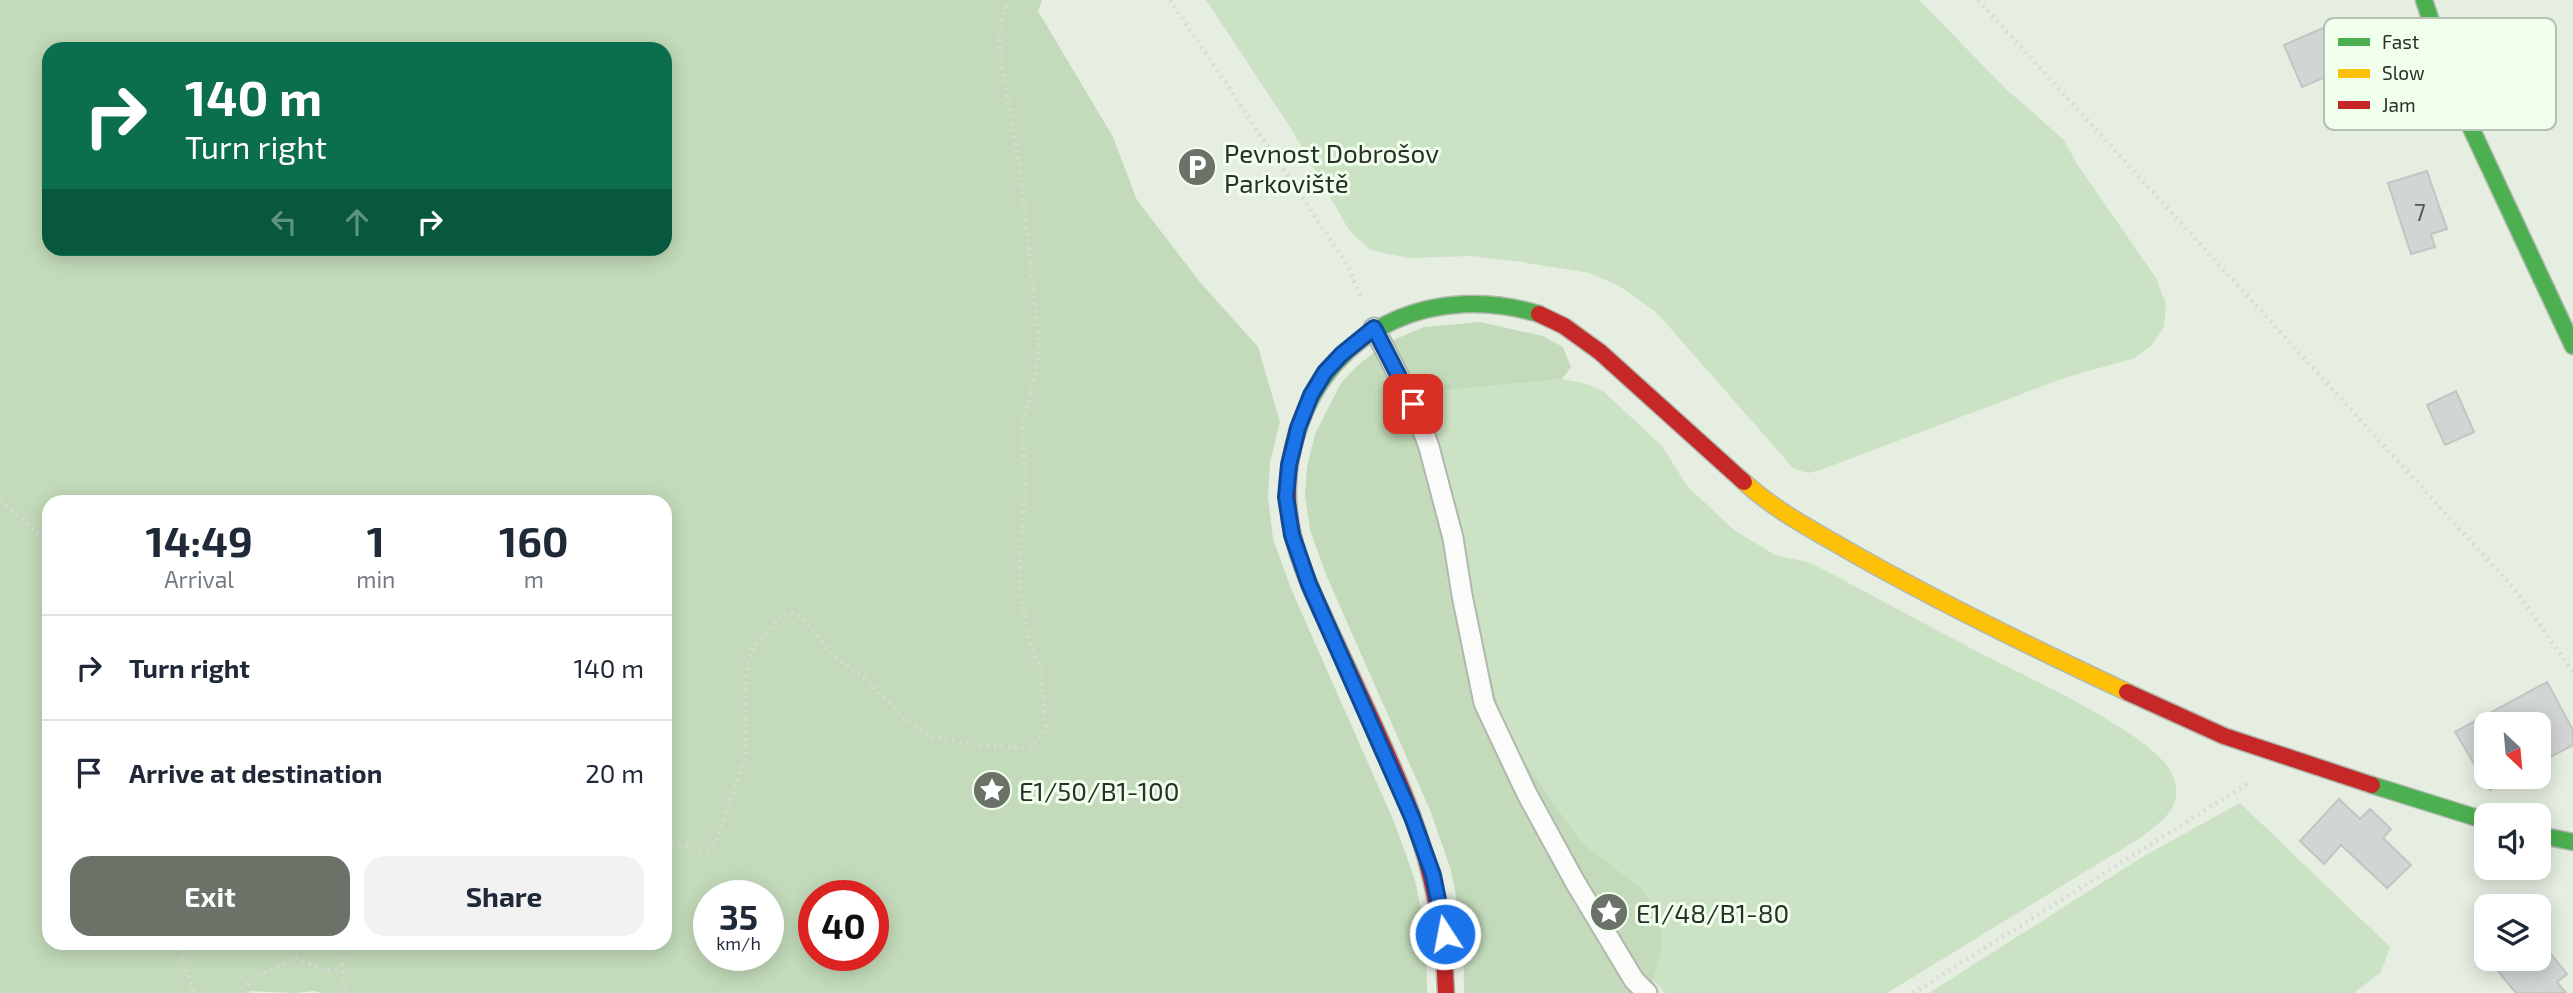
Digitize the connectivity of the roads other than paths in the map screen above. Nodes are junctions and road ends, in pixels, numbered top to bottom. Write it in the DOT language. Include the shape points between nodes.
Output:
graph roads {
  1 [pos="2424,0"];
  2 [pos="2430,18"];
  3 [pos="2472,130"];
  4 [pos="1374,328"];
  5 [pos="2573,345"];
  6 [pos="2474,817"];
  7 [pos="2551,837"];
  8 [pos="2573,842"];
  9 [pos="1446,993"];
  10 [pos="1647,993"];
  1 -- 2 [label="street"];
  3 -- 5 [label="street"];
  4 -- 6 [label="street" via="1419,309 1481,302 1550,318 1600,352 1753,490 1896,578 2033,648 2224,736"];
  4 -- 9 [label="street" via="1325,372 1311,395 1298,428 1286,497 1292,535 1309,584 1433,875 1445,934"];
  4 -- 10 [label="lane" via="1413,404 1429,447 1453,538 1484,702 1575,883 1634,980"];
  7 -- 8 [label="street"];
}
